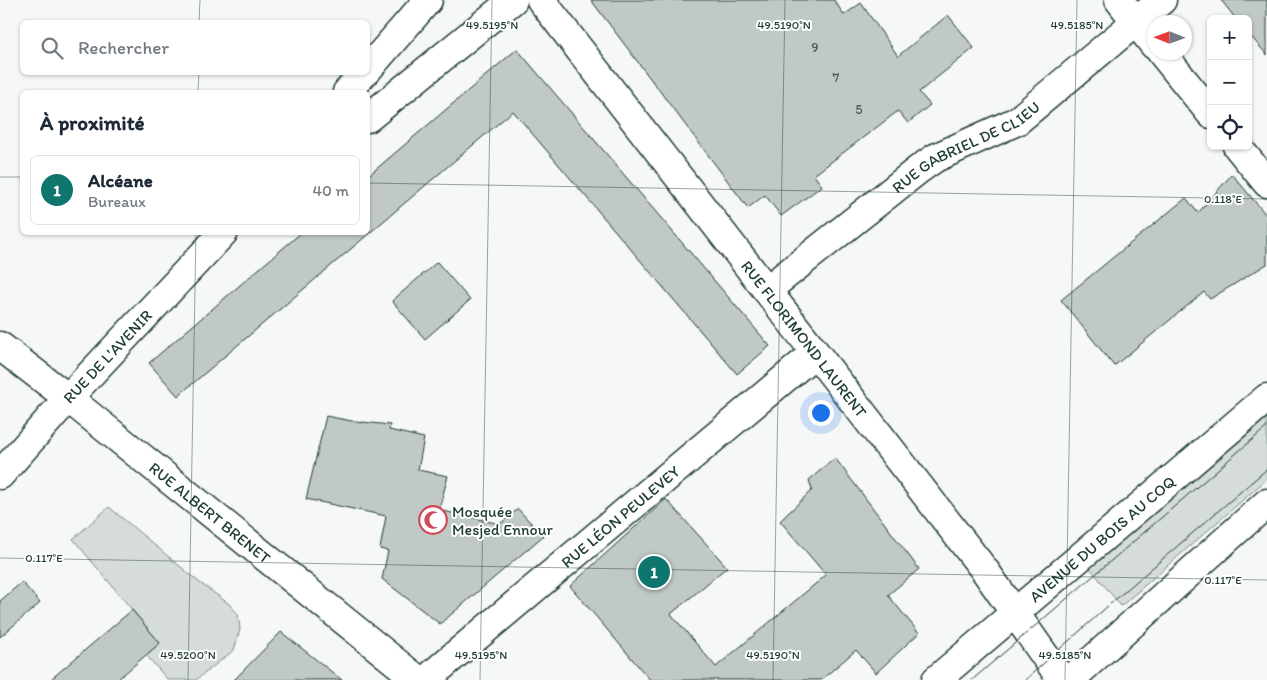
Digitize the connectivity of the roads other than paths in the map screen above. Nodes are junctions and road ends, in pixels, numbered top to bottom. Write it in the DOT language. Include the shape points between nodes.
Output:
graph roads {
  1 [pos="428,0"];
  2 [pos="513,0"];
  3 [pos="542,0"];
  4 [pos="1118,0"];
  5 [pos="1162,0"];
  6 [pos="1136,22"];
  7 [pos="1147,36"];
  8 [pos="1167,60"];
  9 [pos="370,67"];
  10 [pos="362,75"];
  11 [pos="349,90"];
  12 [pos="1207,109"];
  13 [pos="370,116"];
  14 [pos="1240,150"];
  15 [pos="1267,183"];
  16 [pos="223,235"];
  17 [pos="767,290"];
  18 [pos="0,346"];
  19 [pos="815,353"];
  20 [pos="68,398"];
  21 [pos="1267,398"];
  22 [pos="0,475"];
  23 [pos="1267,503"];
  24 [pos="1014,612"];
  25 [pos="418,680"];
  26 [pos="426,680"];
  27 [pos="936,680"];
  28 [pos="1062,680"];
  29 [pos="1070,680"];
  1 -- 9 [label="street"];
  2 -- 13 [label="street"];
  3 -- 17 [label="street, RUE FLORIMOND LAURENT"];
  4 -- 6 [label="street"];
  5 -- 6 [label="street, RUE GABRIEL DE CLIEU"];
  6 -- 7 [label="street"];
  6 -- 17 [label="street, RUE GABRIEL DE CLIEU" via="1017,121 935,158"];
  8 -- 12 [label="street"];
  10 -- 11 [label="street"];
  14 -- 15 [label="street"];
  16 -- 20 [label="street, RUE DE L'AVENIR"];
  17 -- 19 [label="street, RUE FLORIMOND LAURENT"];
  18 -- 20 [label="street, RUE ALBERT BRENET"];
  19 -- 24 [label="street, RUE FLORIMOND LAURENT"];
  19 -- 26 [label="street, RUE LÉON PEULEVEY"];
  20 -- 22 [label="street, RUE DE L'AVENIR"];
  20 -- 25 [label="street, RUE ALBERT BRENET"];
  21 -- 24 [label="street, AVENUE DU BOIS AU COQ"];
  23 -- 29 [label="street"];
  24 -- 27 [label="street, AVENUE DU BOIS AU COQ"];
  24 -- 28 [label="street, RUE FLORIMOND LAURENT"];
}
